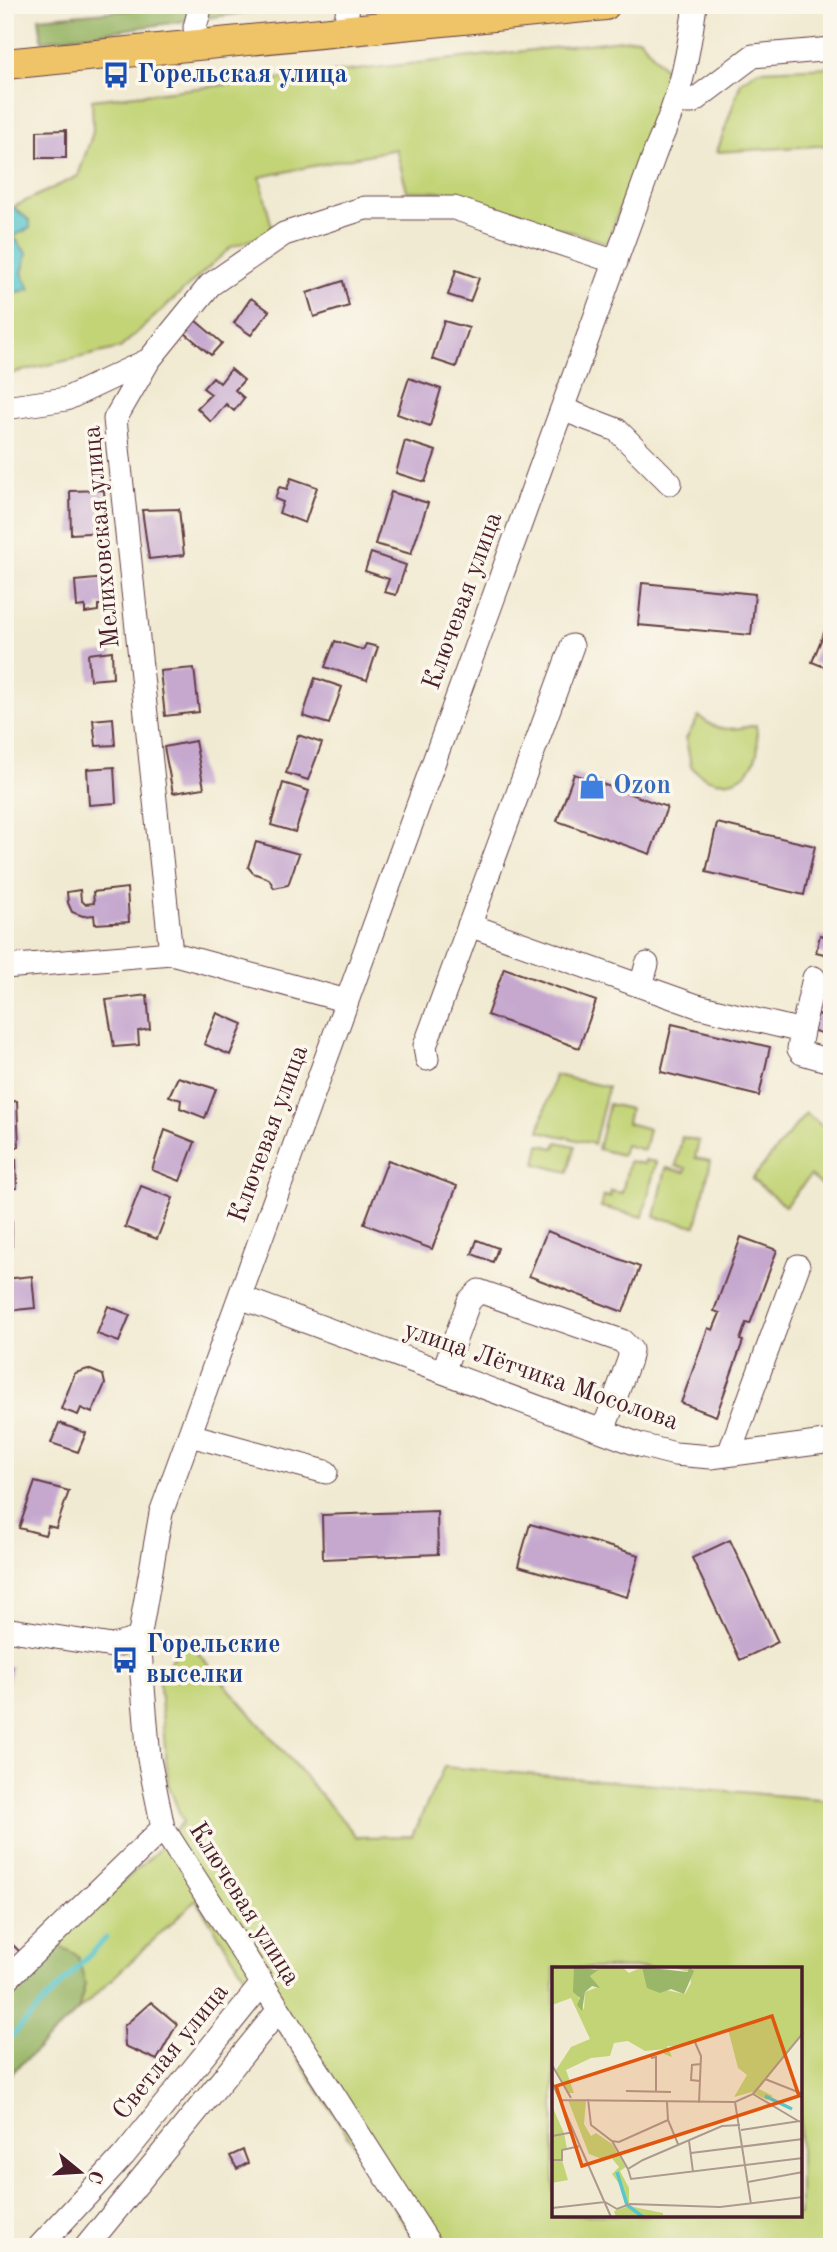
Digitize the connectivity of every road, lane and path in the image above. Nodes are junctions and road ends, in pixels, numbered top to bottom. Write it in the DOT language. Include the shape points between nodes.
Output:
graph roads {
  1 [pos="201,5"];
  2 [pos="605,5"];
  3 [pos="695,5"];
  4 [pos="346,18"];
  5 [pos="197,45"];
  6 [pos="832,49"];
  7 [pos="5,64"];
  8 [pos="677,102"];
  9 [pos="616,262"];
  10 [pos="149,360"];
  11 [pos="5,408"];
  12 [pos="562,409"];
  13 [pos="670,483"];
  14 [pos="572,646"];
  15 [pos="469,925"];
  16 [pos="171,953"];
  17 [pos="5,967"];
  18 [pos="814,978"];
  19 [pos="347,1001"];
  20 [pos="802,1031"];
  21 [pos="427,1059"];
  22 [pos="823,1059"];
  23 [pos="797,1266"];
  24 [pos="240,1297"];
  25 [pos="443,1372"];
  26 [pos="603,1431"];
  27 [pos="190,1435"];
  28 [pos="832,1441"];
  29 [pos="729,1454"];
  30 [pos="326,1472"];
  31 [pos="5,1629"];
  32 [pos="139,1639"];
  33 [pos="163,1828"];
  34 [pos="5,1981"];
  35 [pos="261,1985"];
  36 [pos="278,2011"];
  37 [pos="39,2247"];
  38 [pos="86,2247"];
  39 [pos="430,2247"];
  1 -- 5 [label="street" via="195,27"];
  2 -- 4 [label="main road"];
  3 -- 8 [label="street, Ключевая улица"];
  4 -- 5 [label="main road"];
  5 -- 7 [label="main road"];
  6 -- 8 [label="street" via="753,56 692,102"];
  8 -- 9 [label="street, Ключевая улица"];
  9 -- 10 [label="street, Мелиховская улица" via="454,208 365,208 284,234 210,285"];
  9 -- 12 [label="street, Ключевая улица"];
  10 -- 11 [label="street" via="66,399"];
  10 -- 16 [label="street, Мелиховская улица" via="115,419"];
  12 -- 13 [label="street" via="617,430"];
  12 -- 19 [label="street, Ключевая улица"];
  14 -- 15 [label="street"];
  15 -- 20 [label="street" via="644,975 697,1006"];
  15 -- 21 [label="street" via="425,1046"];
  16 -- 17 [label="street"];
  16 -- 19 [label="street"];
  18 -- 20 [label="street"];
  19 -- 24 [label="street, Ключевая улица"];
  20 -- 22 [label="street" via="802,1053"];
  23 -- 29 [label="street"];
  24 -- 25 [label="street, улица Лётчика Мосолова"];
  24 -- 27 [label="street, Ключевая улица"];
  25 -- 26 [label="street, улица Лётчика Мосолова"];
  25 -- 26 [label="street" via="468,1301 479,1291 610,1336 631,1350"];
  26 -- 29 [label="street, улица Лётчика Мосолова" via="675,1454"];
  27 -- 30 [label="street"];
  27 -- 32 [label="street, Ключевая улица" via="161,1513"];
  28 -- 29 [label="street, улица Лётчика Мосолова"];
  31 -- 32 [label="street" via="112,1646"];
  32 -- 33 [label="street, Ключевая улица" via="149,1759"];
  33 -- 34 [label="street"];
  33 -- 35 [label="street, Ключевая улица"];
  35 -- 36 [label="street, Ключевая улица"];
  35 -- 37 [label="street, Светлая улица" via="124,2155"];
  36 -- 38 [label="street"];
  36 -- 39 [label="street, Ключевая улица"];
}
